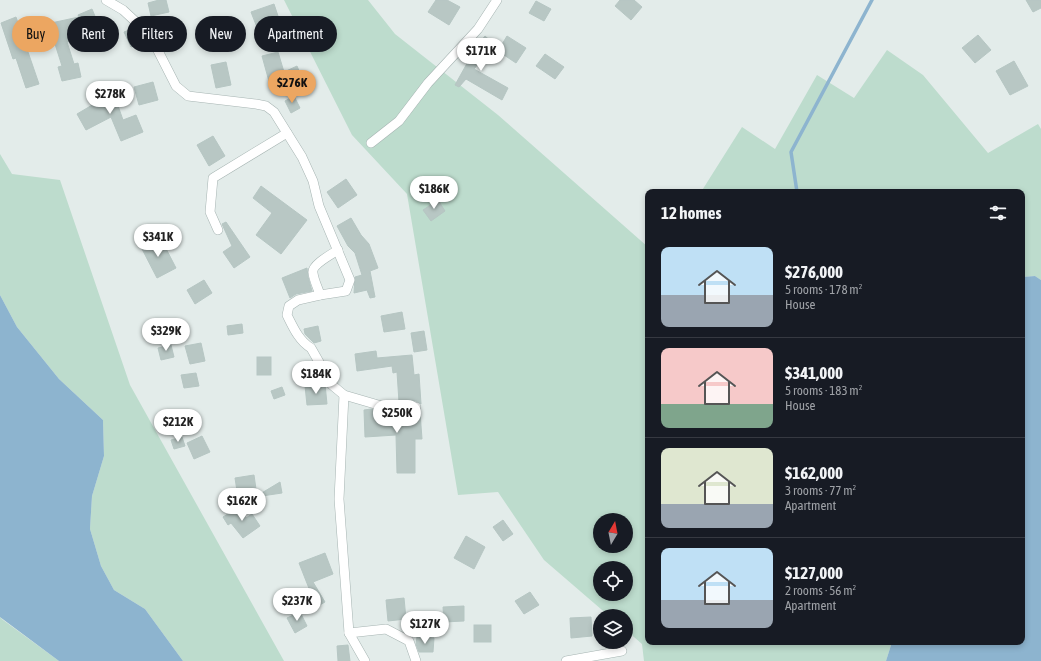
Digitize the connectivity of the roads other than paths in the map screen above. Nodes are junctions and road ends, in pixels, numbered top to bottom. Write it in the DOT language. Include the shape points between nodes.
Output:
graph roads {
  1 [pos="106,0"];
  2 [pos="497,0"];
  3 [pos="287,134"];
  4 [pos="371,143"];
  5 [pos="218,230"];
  6 [pos="338,250"];
  7 [pos="320,295"];
  8 [pos="344,395"];
  9 [pos="416,407"];
  10 [pos="349,633"];
  11 [pos="622,651"];
  12 [pos="365,661"];
  13 [pos="416,661"];
  14 [pos="566,661"];
  1 -- 3 [label="street" via="123,10 150,35 176,86 188,96 266,106 274,112"];
  2 -- 4 [label="street" via="478,29 428,83 399,121"];
  3 -- 5 [label="street" via="213,178 210,212"];
  3 -- 6 [label="street" via="313,180 319,206"];
  6 -- 7 [label="street" via="313,269"];
  6 -- 7 [label="street" via="350,280 349,285 346,291"];
  7 -- 8 [label="street" via="298,300 289,306 287,315 295,330 311,348 332,385"];
  8 -- 9 [label="street" via="392,409"];
  8 -- 10 [label="street" via="339,499"];
  10 -- 12 [label="street"];
  10 -- 13 [label="street" via="386,629 409,641"];
  11 -- 14 [label="street"];
}
